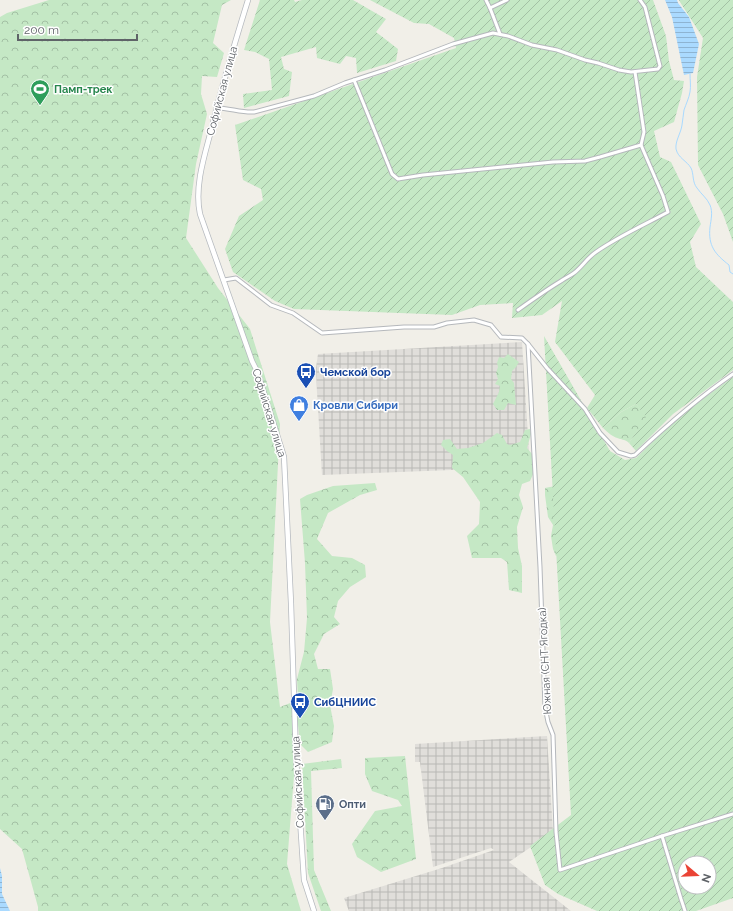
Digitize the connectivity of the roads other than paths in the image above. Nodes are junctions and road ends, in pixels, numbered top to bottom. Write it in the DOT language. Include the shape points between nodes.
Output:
graph roads {
  1 [pos="248,0"];
  2 [pos="486,0"];
  3 [pos="507,0"];
  4 [pos="640,0"];
  5 [pos="490,8"];
  6 [pos="500,34"];
  7 [pos="635,72"];
  8 [pos="354,80"];
  9 [pos="216,108"];
  10 [pos="641,145"];
  11 [pos="224,280"];
  12 [pos="518,310"];
  13 [pos="528,344"];
  14 [pos="733,374"];
  15 [pos="733,814"];
  16 [pos="662,836"];
  17 [pos="314,911"];
  18 [pos="685,911"];
  1 -- 9 [label="main road, Софийская улица"];
  2 -- 5 [label="street"];
  3 -- 5 [label="street"];
  4 -- 7 [label="street" via="645,7 660,66 658,69"];
  5 -- 6 [label="street"];
  6 -- 7 [label="street" via="619,70"];
  6 -- 8 [label="street" via="493,33 453,44"];
  7 -- 10 [label="street" via="644,132"];
  8 -- 9 [label="street" via="314,96 254,112"];
  8 -- 10 [label="street" via="392,174 398,179 585,160"];
  9 -- 11 [label="main road, Софийская улица" via="200,179 198,204"];
  10 -- 12 [label="street" via="668,212 595,252 576,272"];
  11 -- 13 [label="street" via="236,278 271,305 293,313 322,333 434,327 474,320 491,326 501,337 522,338"];
  11 -- 17 [label="main road, Софийская улица" via="257,371 284,457 297,781 304,880"];
  13 -- 14 [label="street" via="585,409 600,433 618,452 631,456"];
  13 -- 16 [label="street, Южная (СНТ Ягодка)" via="545,707 553,735 556,832 560,870"];
  15 -- 16 [label="street"];
  16 -- 18 [label="street"];
}
